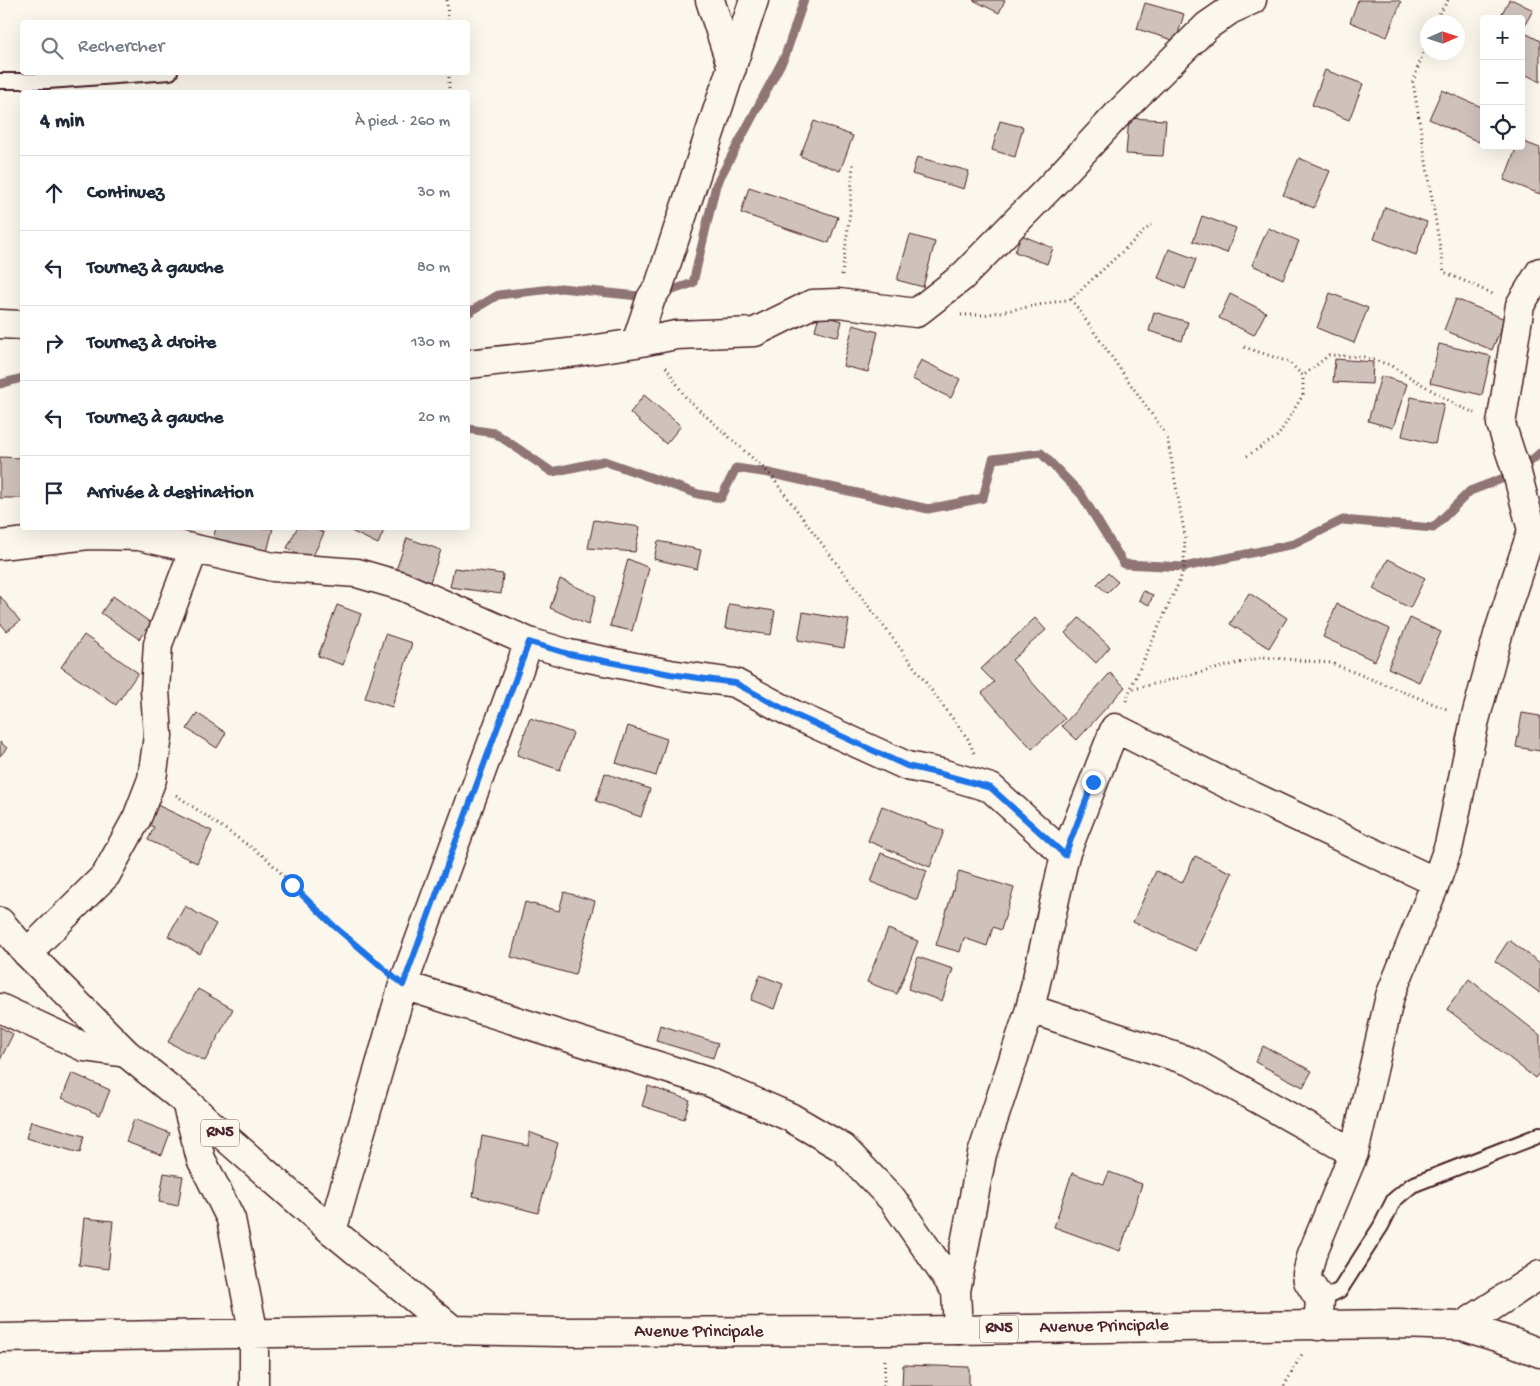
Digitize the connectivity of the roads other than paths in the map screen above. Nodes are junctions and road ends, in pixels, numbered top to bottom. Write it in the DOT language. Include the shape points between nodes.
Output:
graph roads {
  1 [pos="710,0"];
  2 [pos="754,0"];
  3 [pos="1252,0"];
  4 [pos="732,68"];
  5 [pos="131,75"];
  6 [pos="0,80"];
  7 [pos="1540,272"];
  8 [pos="0,324"];
  9 [pos="20,325"];
  10 [pos="643,342"];
  11 [pos="470,364"];
  12 [pos="0,545"];
  13 [pos="194,549"];
  14 [pos="529,642"];
  15 [pos="1065,855"];
  16 [pos="1436,882"];
  17 [pos="0,922"];
  18 [pos="27,953"];
  19 [pos="403,985"];
  20 [pos="0,1008"];
  21 [pos="1030,1009"];
  22 [pos="126,1053"];
  23 [pos="186,1102"];
  24 [pos="1540,1134"];
  25 [pos="1354,1153"];
  26 [pos="332,1231"];
  27 [pos="1540,1275"];
  28 [pos="956,1291"];
  29 [pos="1319,1313"];
  30 [pos="1462,1326"];
  31 [pos="453,1330"];
  32 [pos="958,1330"];
  33 [pos="254,1335"];
  34 [pos="0,1338"];
  35 [pos="1540,1353"];
  36 [pos="254,1386"];
  1 -- 4 [label="main road"];
  2 -- 4 [label="main road"];
  3 -- 10 [label="main road" via="1207,26 1116,115 962,277 916,313 839,303 812,304 754,332 676,335"];
  4 -- 10 [label="main road" via="659,286 650,298"];
  5 -- 6 [label="lane" via="66,80"];
  7 -- 16 [label="main road" via="1520,305 1501,424 1532,530 1499,631 1475,720 1449,845"];
  8 -- 9 [label="main road"];
  10 -- 11 [label="main road"];
  12 -- 13 [label="main road" via="88,535 139,536"];
  13 -- 14 [label="main road" via="273,567 357,573 402,586"];
  13 -- 18 [label="main road" via="158,644 155,690 158,736 152,779 137,818 106,875"];
  14 -- 15 [label="main road" via="569,654 735,683 793,714 900,763 991,788"];
  14 -- 19 [label="main road"];
  15 -- 16 [label="main road" via="1115,728"];
  15 -- 21 [label="main road"];
  16 -- 25 [label="main road" via="1390,996"];
  17 -- 18 [label="main road, RN5"];
  18 -- 22 [label="main road, RN5"];
  19 -- 26 [label="main road"];
  19 -- 28 [label="main road" via="709,1082 790,1117 843,1148 893,1200"];
  20 -- 22 [label="main road" via="84,1047"];
  21 -- 25 [label="main road" via="1192,1062"];
  21 -- 28 [label="main road" via="982,1154"];
  22 -- 23 [label="main road, RN5"];
  23 -- 26 [label="main road, RN5"];
  23 -- 33 [label="main road" via="201,1159 230,1219"];
  24 -- 29 [label="lane" via="1412,1185 1394,1200 1340,1290"];
  25 -- 29 [label="main road" via="1310,1260 1308,1282"];
  26 -- 31 [label="main road, RN5"];
  27 -- 30 [label="main road"];
  28 -- 32 [label="main road"];
  29 -- 30 [label="main road, Avenue Principale / RN5" via="1398,1324"];
  29 -- 32 [label="main road, Avenue Principale / RN5" via="1124,1326"];
  30 -- 35 [label="main road, Avenue Principale / RN5"];
  31 -- 32 [label="main road, Avenue Principale / RN5"];
  31 -- 33 [label="main road, Avenue Principale"];
  33 -- 34 [label="main road, Avenue Principale"];
  33 -- 36 [label="main road"];
}
